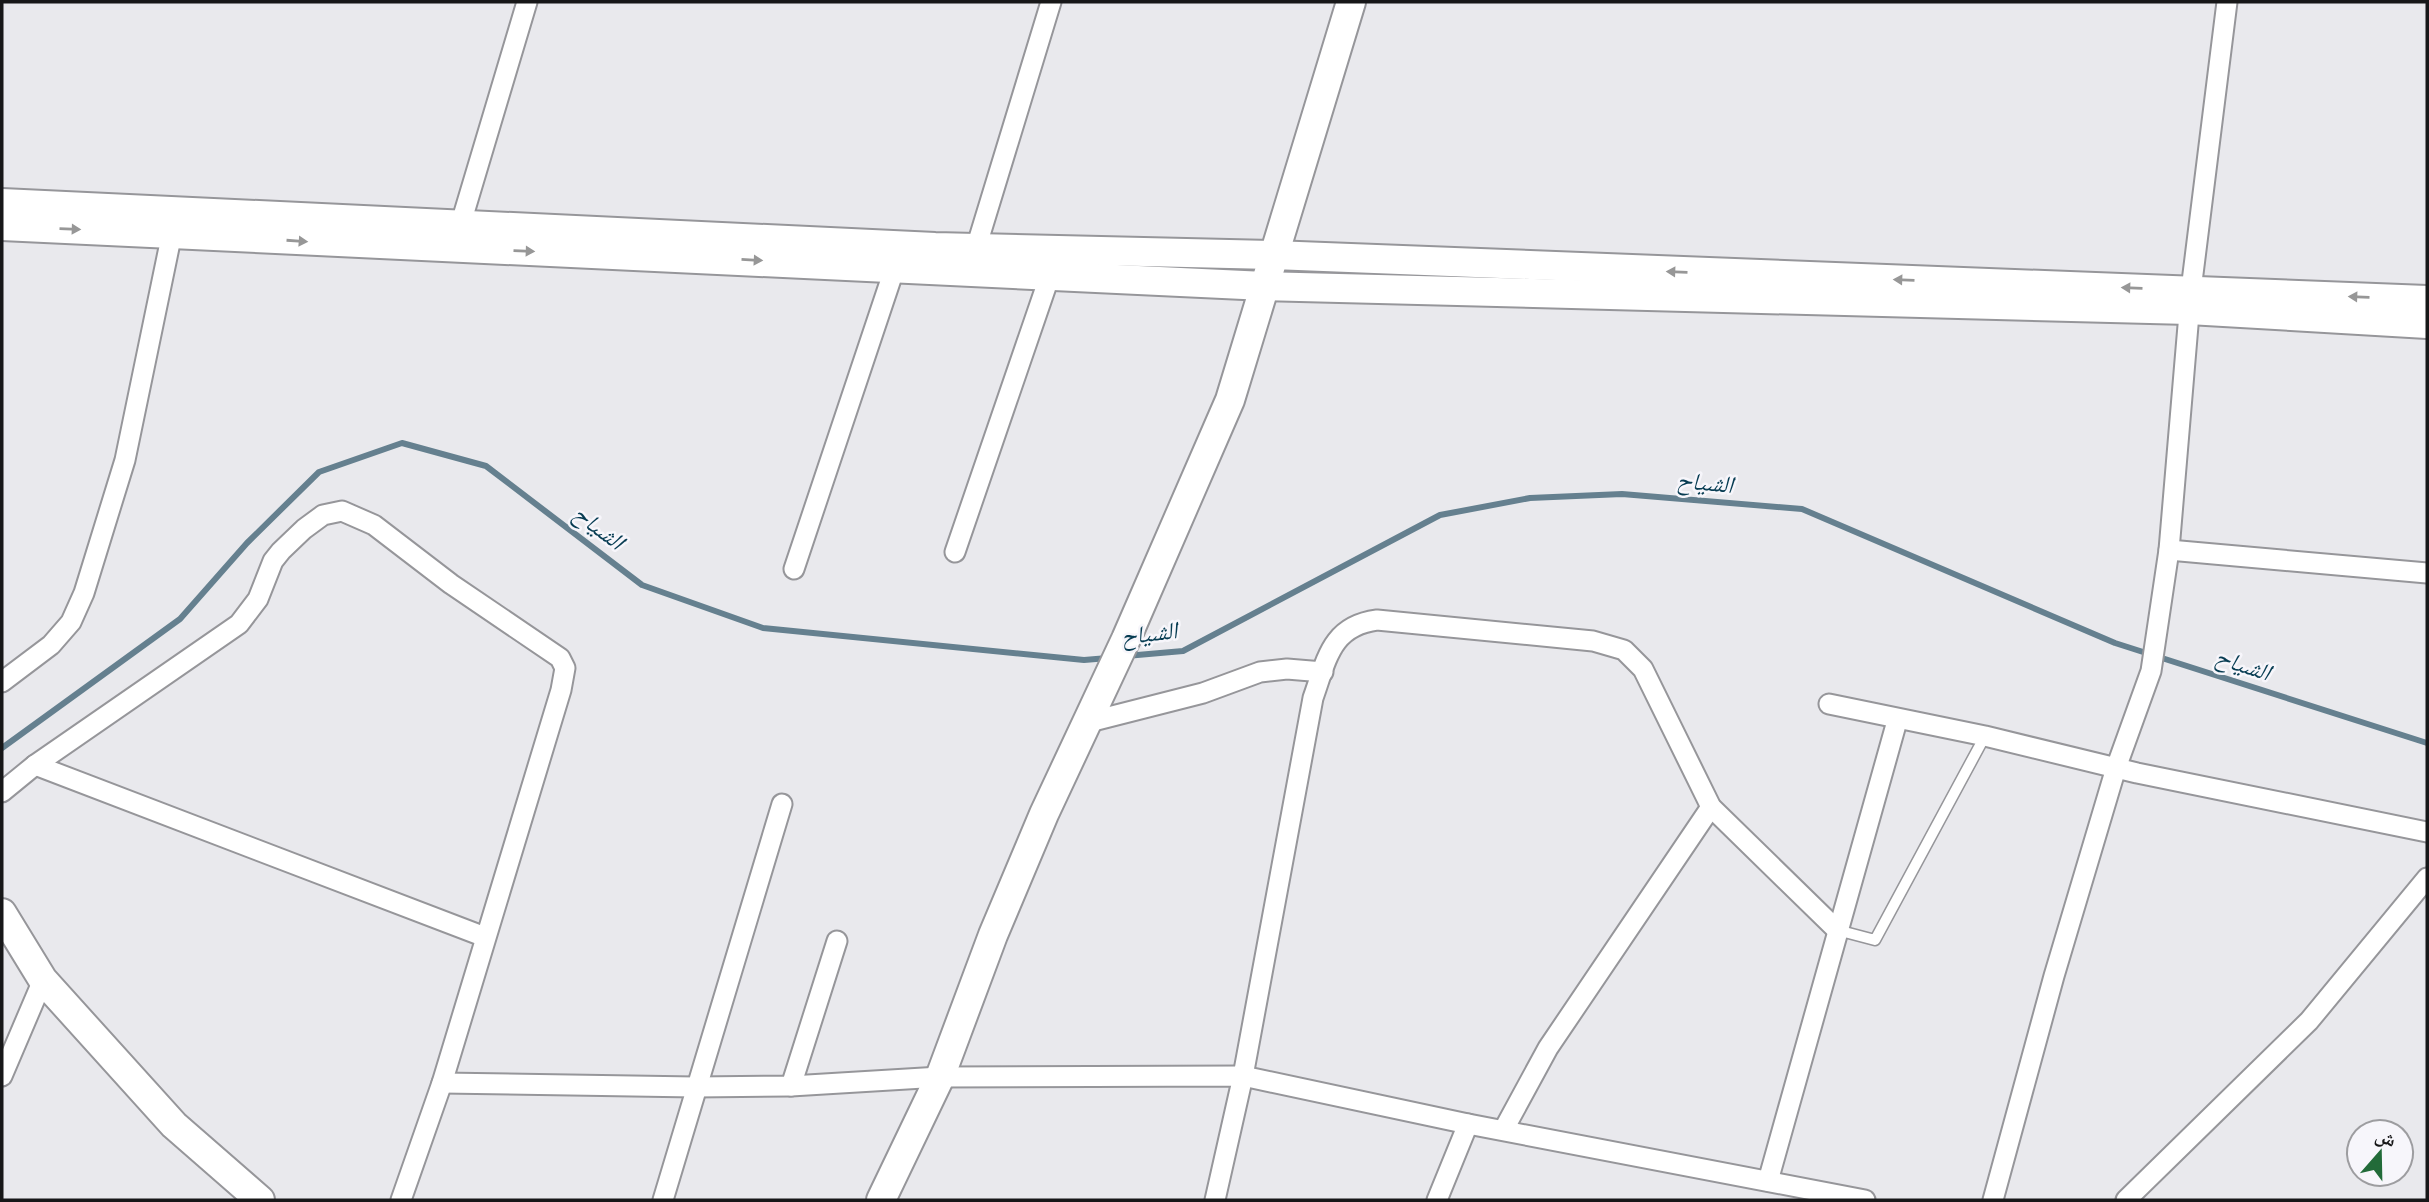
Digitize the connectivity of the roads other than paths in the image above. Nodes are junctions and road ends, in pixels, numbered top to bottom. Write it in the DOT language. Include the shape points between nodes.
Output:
graph roads {
  1 [pos="527,2"];
  2 [pos="1051,2"];
  3 [pos="1350,2"];
  4 [pos="2227,2"];
  5 [pos="2,203"];
  6 [pos="2,226"];
  7 [pos="172,233"];
  8 [pos="458,236"];
  9 [pos="976,248"];
  10 [pos="1273,255"];
  11 [pos="895,267"];
  12 [pos="1050,275"];
  13 [pos="1265,286"];
  14 [pos="2190,300"];
  15 [pos="2427,300"];
  16 [pos="2427,324"];
  17 [pos="2169,551"];
  18 [pos="955,552"];
  19 [pos="794,569"];
  20 [pos="2427,573"];
  21 [pos="1323,672"];
  22 [pos="2,682"];
  23 [pos="1829,704"];
  24 [pos="1897,721"];
  25 [pos="1089,722"];
  26 [pos="1984,736"];
  27 [pos="36,765"];
  28 [pos="2116,768"];
  29 [pos="2,792"];
  30 [pos="782,804"];
  31 [pos="1711,807"];
  32 [pos="2427,832"];
  33 [pos="2427,878"];
  34 [pos="2,913"];
  35 [pos="1837,930"];
  36 [pos="485,937"];
  37 [pos="837,941"];
  38 [pos="43,980"];
  39 [pos="2,1076"];
  40 [pos="1243,1076"];
  41 [pos="940,1077"];
  42 [pos="442,1083"];
  43 [pos="791,1086"];
  44 [pos="695,1087"];
  45 [pos="1468,1124"];
  46 [pos="1504,1129"];
  47 [pos="1768,1181"];
  48 [pos="260,1200"];
  49 [pos="401,1200"];
  50 [pos="663,1200"];
  51 [pos="881,1200"];
  52 [pos="1215,1200"];
  53 [pos="1437,1200"];
  54 [pos="1864,1200"];
  55 [pos="1993,1200"];
  56 [pos="2126,1200"];
  1 -- 8 [label="street"];
  2 -- 9 [label="street"];
  3 -- 10 [label="main road"];
  4 -- 14 [label="street"];
  5 -- 8 [label="main road"];
  6 -- 7 [label="main road, one-way"];
  7 -- 8 [label="main road, one-way"];
  7 -- 22 [label="street" via="125,460 84,593 71,622 51,645"];
  8 -- 9 [label="main road"];
  8 -- 11 [label="main road, one-way"];
  9 -- 10 [label="main road"];
  10 -- 13 [label="main road"];
  14 -- 10 [label="main road, one-way"];
  11 -- 12 [label="main road"];
  11 -- 19 [label="street"];
  12 -- 13 [label="main road"];
  12 -- 18 [label="street"];
  13 -- 14 [label="main road"];
  13 -- 25 [label="main road" via="1230,400"];
  15 -- 14 [label="main road, one-way"];
  14 -- 16 [label="main road"];
  14 -- 17 [label="street"];
  17 -- 20 [label="street"];
  17 -- 28 [label="street" via="2151,671"];
  21 -- 25 [label="street" via="1287,668 1261,672 1203,693"];
  21 -- 31 [label="street" via="1342,632 1356,623 1377,620 1614,646 1643,668"];
  21 -- 40 [label="street" via="1299,766"];
  23 -- 24 [label="street"];
  24 -- 26 [label="street"];
  24 -- 35 [label="street"];
  25 -- 41 [label="main road" via="993,935"];
  26 -- 28 [label="street"];
  26 -- 35 [label="lane" via="1875,940"];
  27 -- 29 [label="street"];
  27 -- 36 [label="street"];
  27 -- 36 [label="street" via="239,624 258,599 273,561 304,529 323,516 342,511 356,515 560,658 565,668"];
  28 -- 32 [label="street"];
  28 -- 55 [label="street"];
  30 -- 44 [label="street"];
  31 -- 35 [label="street"];
  31 -- 46 [label="street" via="1548,1048"];
  33 -- 56 [label="street" via="2309,1021"];
  34 -- 38 [label="main road"];
  35 -- 47 [label="street"];
  36 -- 42 [label="street"];
  37 -- 43 [label="street"];
  38 -- 39 [label="street"];
  38 -- 48 [label="main road" via="174,1125"];
  40 -- 41 [label="street"];
  40 -- 45 [label="street"];
  40 -- 52 [label="street"];
  41 -- 43 [label="street"];
  41 -- 51 [label="main road"];
  42 -- 44 [label="street"];
  42 -- 49 [label="street"];
  43 -- 44 [label="street"];
  44 -- 50 [label="street"];
  45 -- 46 [label="street"];
  45 -- 53 [label="street"];
  46 -- 47 [label="street"];
  47 -- 54 [label="street"];
}
